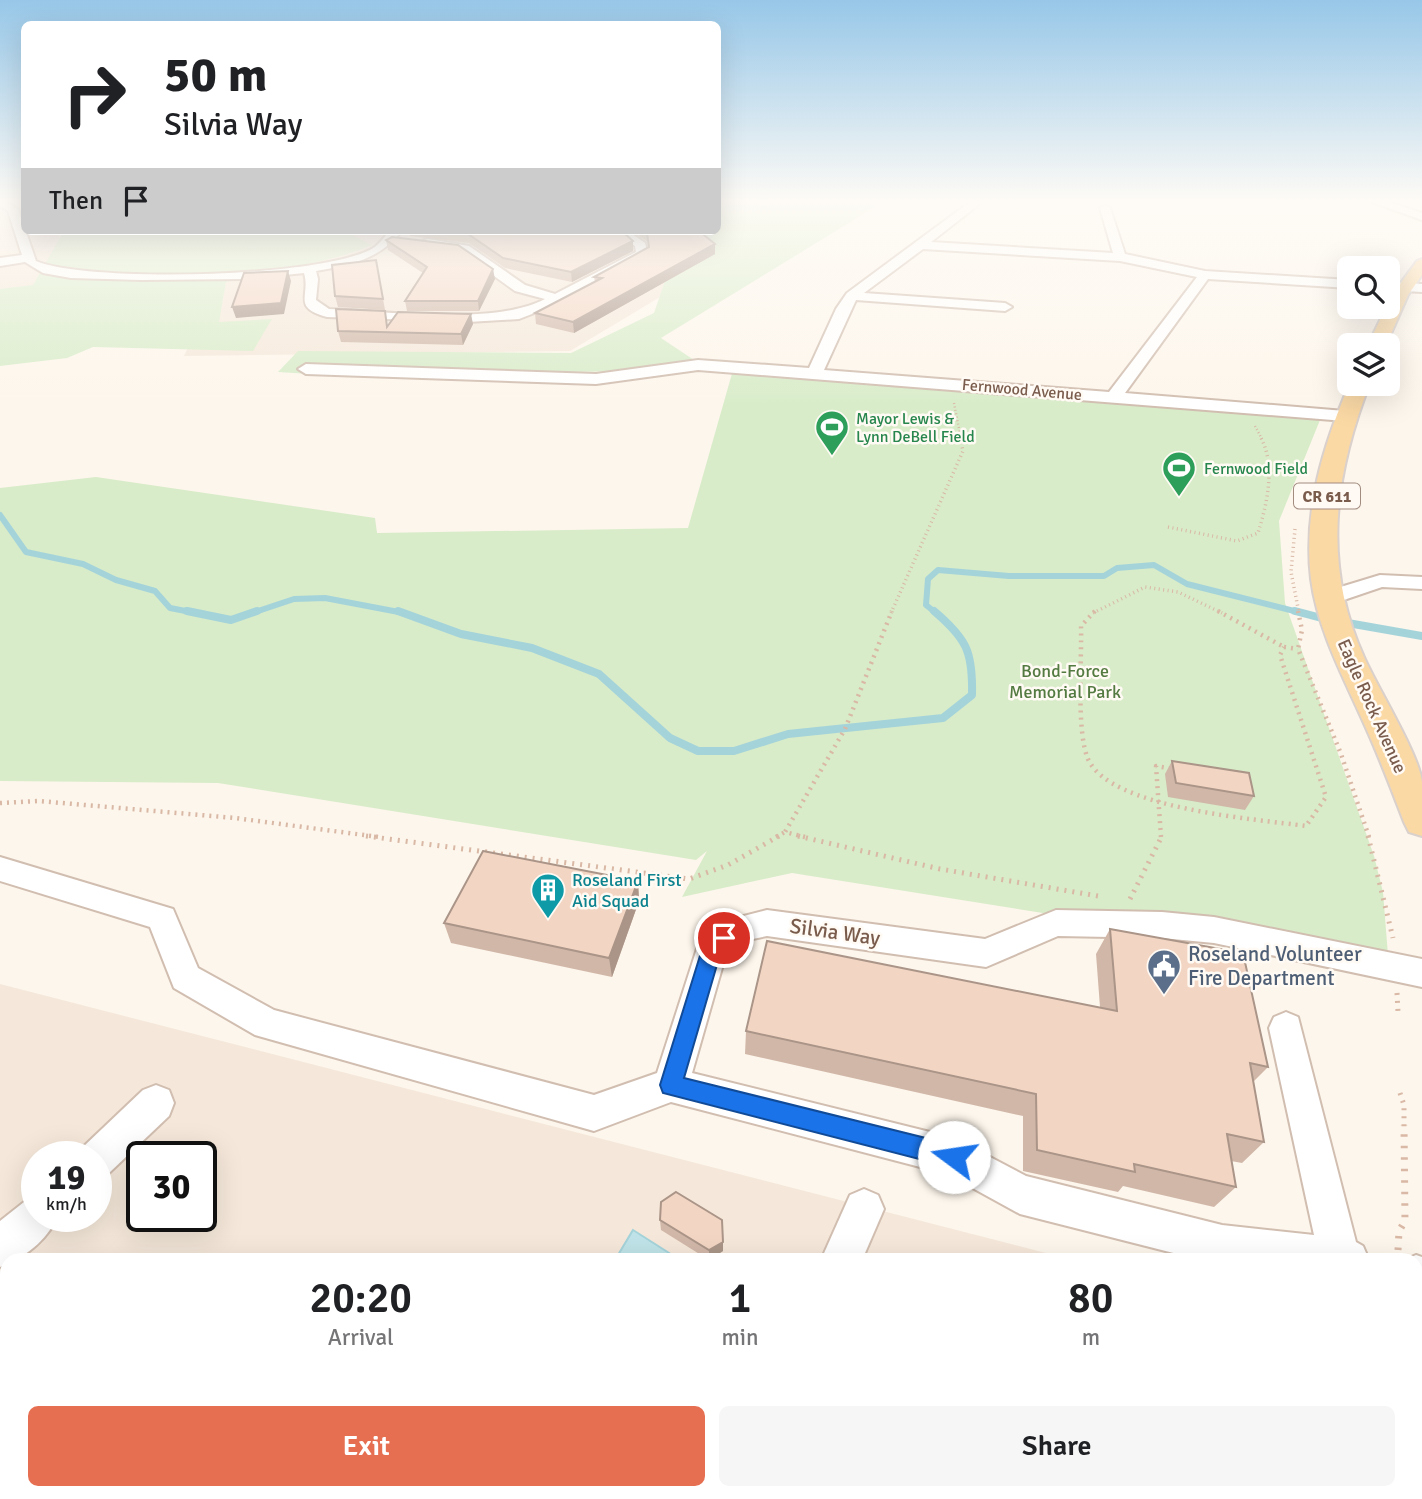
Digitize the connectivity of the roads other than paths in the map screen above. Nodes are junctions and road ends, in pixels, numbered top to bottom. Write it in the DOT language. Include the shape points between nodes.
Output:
graph roads {
  1 [pos="45,269"];
  2 [pos="313,269"];
  3 [pos="494,269"];
  4 [pos="614,269"];
  5 [pos="888,269"];
  6 [pos="1176,269"];
  7 [pos="1419,269"];
  8 [pos="309,270"];
  9 [pos="1205,275"];
  10 [pos="1337,283"];
  11 [pos="1409,285"];
  12 [pos="852,296"];
  13 [pos="558,299"];
  14 [pos="1005,307"];
  15 [pos="1383,333"];
  16 [pos="306,369"];
  17 [pos="815,373"];
  18 [pos="1354,396"];
  19 [pos="1114,397"];
  20 [pos="1345,416"];
  21 [pos="1422,583"];
  22 [pos="1333,611"];
  23 [pos="1422,822"];
  24 [pos="0,869"];
  25 [pos="1410,983"];
  26 [pos="1286,1028"];
  27 [pos="671,1085"];
  28 [pos="156,1103"];
  29 [pos="112,1145"];
  30 [pos="864,1209"];
  31 [pos="21,1230"];
  32 [pos="0,1247"];
  33 [pos="844,1253"];
  34 [pos="1292,1253"];
  35 [pos="1342,1253"];
  1 -- 8 [label="street" via="83,275 243,276"];
  2 -- 8 [label="street"];
  3 -- 13 [label="street" via="520,288"];
  4 -- 13 [label="street"];
  5 -- 12 [label="street"];
  6 -- 9 [label="street"];
  7 -- 11 [label="main road"];
  8 -- 13 [label="street" via="311,304 335,314 498,317 528,312"];
  9 -- 10 [label="street"];
  9 -- 19 [label="street"];
  11 -- 15 [label="main road"];
  12 -- 14 [label="street"];
  12 -- 17 [label="street"];
  16 -- 17 [label="street, Fernwood Avenue" via="596,379 698,365"];
  17 -- 19 [label="street, Fernwood Avenue"];
  18 -- 20 [label="main road, Eagle Rock Avenue / CR 611"];
  19 -- 20 [label="street, Fernwood Avenue"];
  20 -- 22 [label="main road, Eagle Rock Avenue / CR 611" via="1325,505 1322,546"];
  21 -- 22 [label="street" via="1381,581"];
  22 -- 23 [label="main road, Eagle Rock Avenue / CR 611" via="1356,676"];
  24 -- 27 [label="street" via="162,918 186,978 267,1024 594,1113"];
  25 -- 27 [label="street, Silvia Way" via="1214,930 1162,925 1056,923 986,953 767,923 735,930 712,946"];
  26 -- 35 [label="street"];
  27 -- 34 [label="street" via="954,1157 1020,1194 1222,1245"];
  28 -- 29 [label="street"];
  30 -- 33 [label="street"];
  31 -- 32 [label="street"];
}
